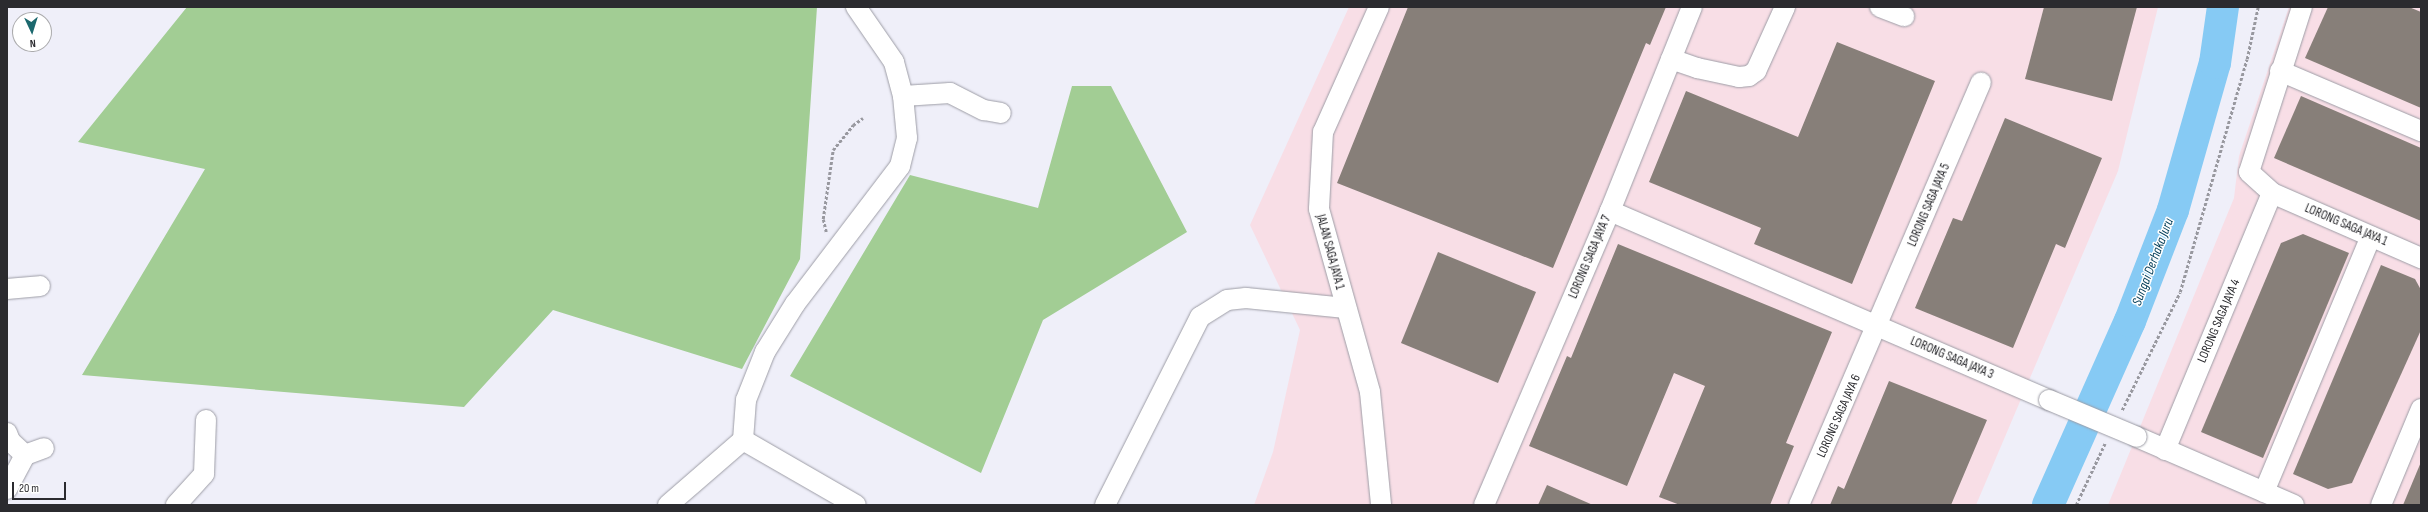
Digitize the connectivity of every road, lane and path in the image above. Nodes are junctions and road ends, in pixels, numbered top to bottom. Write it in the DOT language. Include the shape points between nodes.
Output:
graph roads {
  1 [pos="856,7"];
  2 [pos="1379,7"];
  3 [pos="1692,7"];
  4 [pos="1785,7"];
  5 [pos="1880,7"];
  6 [pos="2258,7"];
  7 [pos="2302,7"];
  8 [pos="1904,16"];
  9 [pos="1672,59"];
  10 [pos="2280,71"];
  11 [pos="1981,83"];
  12 [pos="903,96"];
  13 [pos="1001,114"];
  14 [pos="863,118"];
  15 [pos="2421,131"];
  16 [pos="2272,193"];
  17 [pos="1610,211"];
  18 [pos="2371,236"];
  19 [pos="832,256"];
  20 [pos="2421,258"];
  21 [pos="40,286"];
  22 [pos="7,289"];
  23 [pos="1346,308"];
  24 [pos="1878,326"];
  25 [pos="2421,409"];
  26 [pos="2121,412"];
  27 [pos="206,420"];
  28 [pos="7,433"];
  29 [pos="744,440"];
  30 [pos="2107,440"];
  31 [pos="44,448"];
  32 [pos="2165,450"];
  33 [pos="25,455"];
  34 [pos="7,489"];
  35 [pos="2264,492"];
  36 [pos="176,505"];
  37 [pos="668,505"];
  38 [pos="856,505"];
  39 [pos="1105,505"];
  40 [pos="1381,505"];
  41 [pos="1484,505"];
  42 [pos="1799,505"];
  43 [pos="2076,505"];
  44 [pos="2294,505"];
  45 [pos="2381,505"];
  1 -- 12 [label="street" via="894,62"];
  2 -- 23 [label="street, JALAN SAGA JAYA 1" via="1323,132 1318,209"];
  3 -- 9 [label="street, LORONG SAGA JAYA 7"];
  4 -- 9 [label="street" via="1756,71 1749,76 1739,77 1697,68"];
  5 -- 8 [label="street"];
  6 -- 26 [label="path" via="2247,59 2180,292"];
  7 -- 10 [label="street"];
  9 -- 17 [label="street, LORONG SAGA JAYA 7"];
  10 -- 15 [label="street"];
  10 -- 16 [label="street, LORONG SAGA JAYA 1" via="2249,172"];
  11 -- 24 [label="street, LORONG SAGA JAYA 5"];
  12 -- 13 [label="street" via="950,93 984,110"];
  12 -- 19 [label="street" via="907,138 900,166"];
  14 -- 19 [label="path" via="853,125 833,150 823,219"];
  16 -- 18 [label="street, LORONG SAGA JAYA 1"];
  16 -- 32 [label="street, LORONG SAGA JAYA 4"];
  17 -- 24 [label="street, LORONG SAGA JAYA 3"];
  17 -- 41 [label="street, LORONG SAGA JAYA 7"];
  18 -- 20 [label="street, LORONG SAGA JAYA 1"];
  18 -- 35 [label="street"];
  19 -- 29 [label="street" via="795,304 765,352 746,400"];
  21 -- 22 [label="street"];
  23 -- 39 [label="street" via="1246,298 1227,300 1200,317"];
  23 -- 40 [label="street, JALAN SAGA JAYA 1" via="1370,392"];
  24 -- 32 [label="street, LORONG SAGA JAYA 3, bridge"];
  24 -- 42 [label="street, LORONG SAGA JAYA 6"];
  25 -- 45 [label="street"];
  27 -- 36 [label="street" via="204,474"];
  28 -- 33 [label="street" via="10,441"];
  29 -- 37 [label="street"];
  29 -- 38 [label="street"];
  30 -- 43 [label="path"];
  31 -- 33 [label="street"];
  32 -- 35 [label="street, LORONG SAGA JAYA 3"];
  33 -- 34 [label="street"];
  35 -- 44 [label="street, LORONG SAGA JAYA 3"];
}
